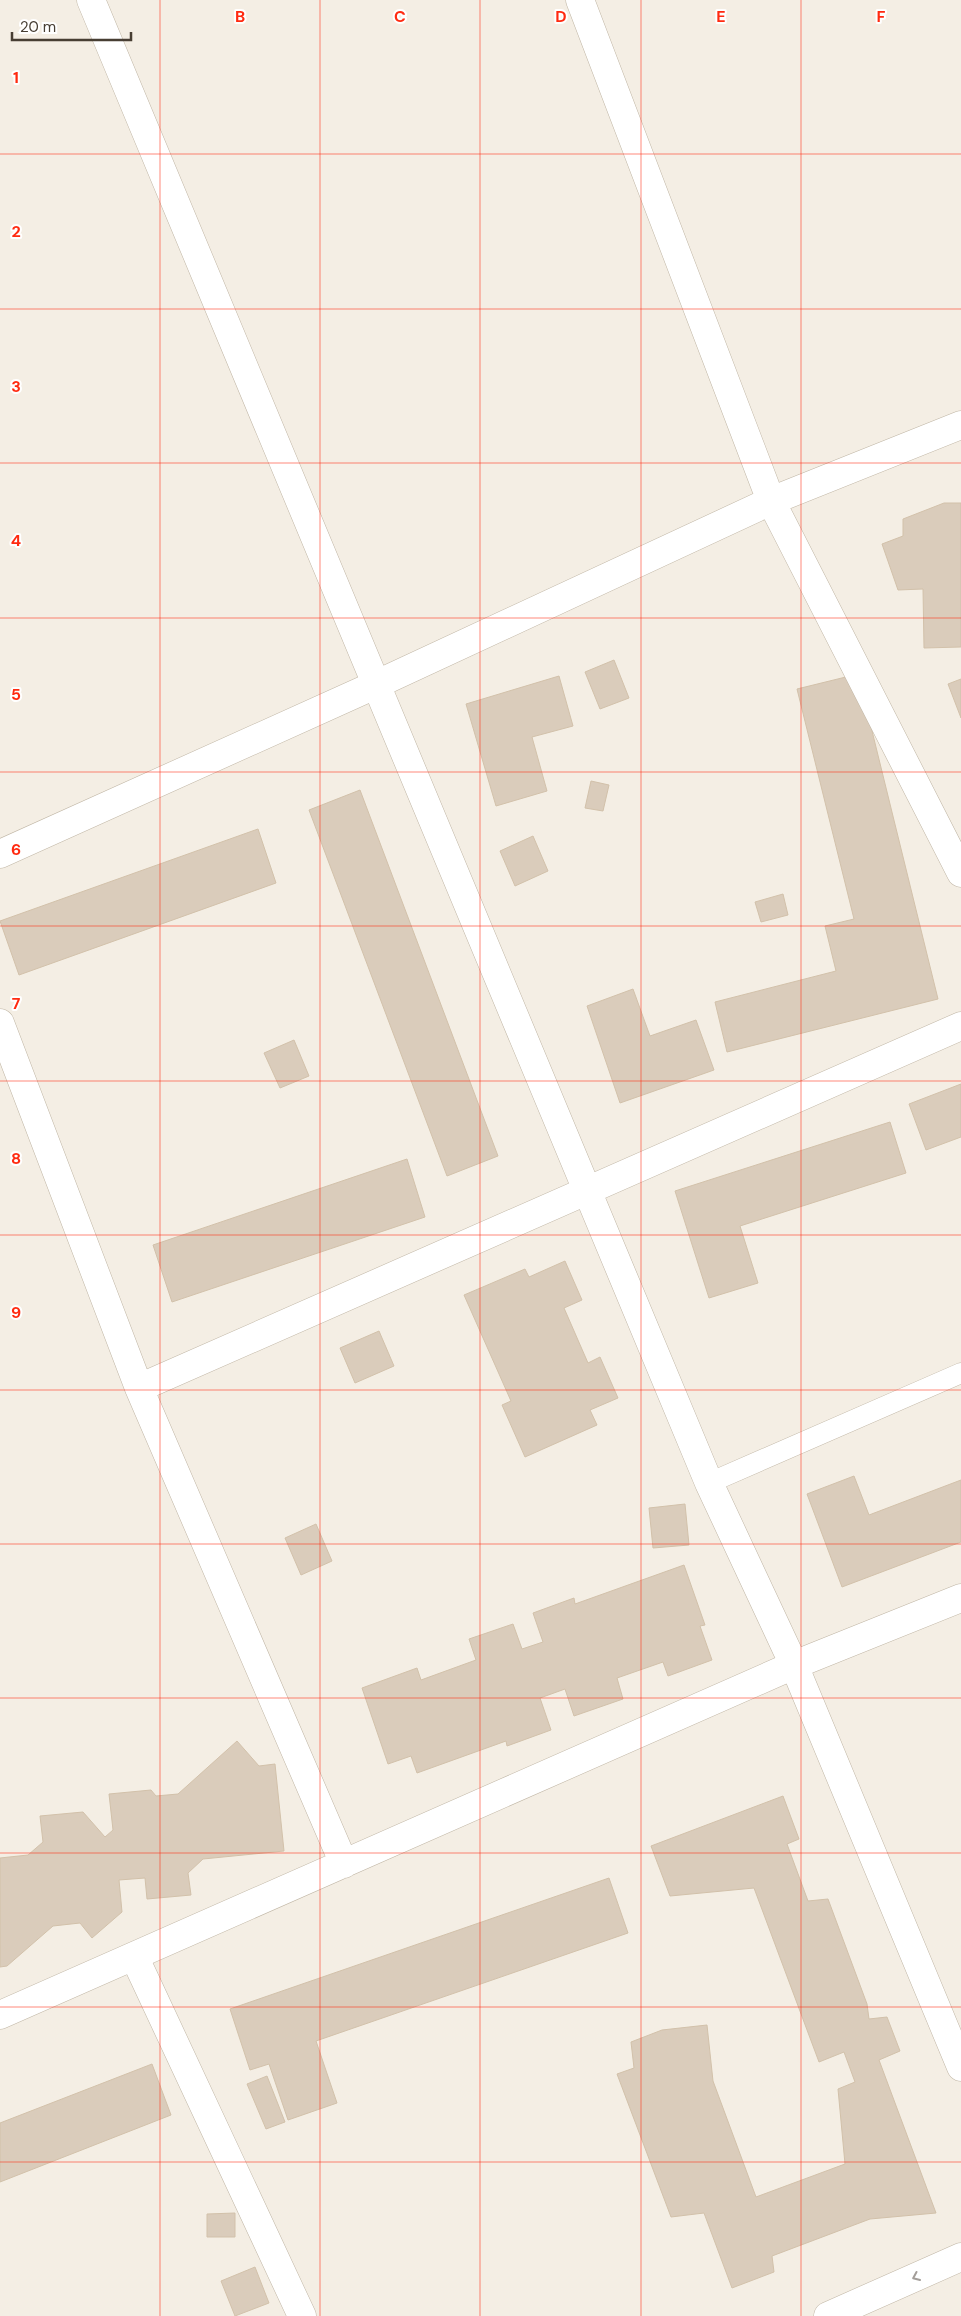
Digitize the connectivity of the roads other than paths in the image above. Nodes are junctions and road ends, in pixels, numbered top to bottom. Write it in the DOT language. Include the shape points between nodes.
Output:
graph roads {
  1 [pos="91,0"];
  2 [pos="580,0"];
  3 [pos="961,425"];
  4 [pos="771,501"];
  5 [pos="375,685"];
  6 [pos="0,854"];
  7 [pos="961,873"];
  8 [pos="0,1023"];
  9 [pos="961,1026"];
  10 [pos="588,1188"];
  11 [pos="961,1373"];
  12 [pos="139,1388"];
  13 [pos="709,1483"];
  14 [pos="961,1598"];
  15 [pos="794,1665"];
  16 [pos="344,1864"];
  17 [pos="134,1956"];
  18 [pos="0,2015"];
  19 [pos="961,2066"];
  20 [pos="961,2257"];
  21 [pos="302,2316"];
  22 [pos="828,2316"];
  1 -- 5 [label="street"];
  2 -- 4 [label="street"];
  3 -- 4 [label="street"];
  4 -- 5 [label="street"];
  4 -- 7 [label="street"];
  5 -- 6 [label="street"];
  5 -- 10 [label="street"];
  8 -- 12 [label="street"];
  9 -- 10 [label="street"];
  10 -- 12 [label="street"];
  10 -- 13 [label="street"];
  11 -- 13 [label="lane"];
  12 -- 16 [label="street"];
  13 -- 15 [label="street"];
  14 -- 15 [label="street"];
  15 -- 16 [label="street"];
  15 -- 19 [label="street"];
  16 -- 17 [label="street"];
  17 -- 18 [label="street"];
  17 -- 21 [label="street"];
  20 -- 22 [label="street, one-way"];
}
